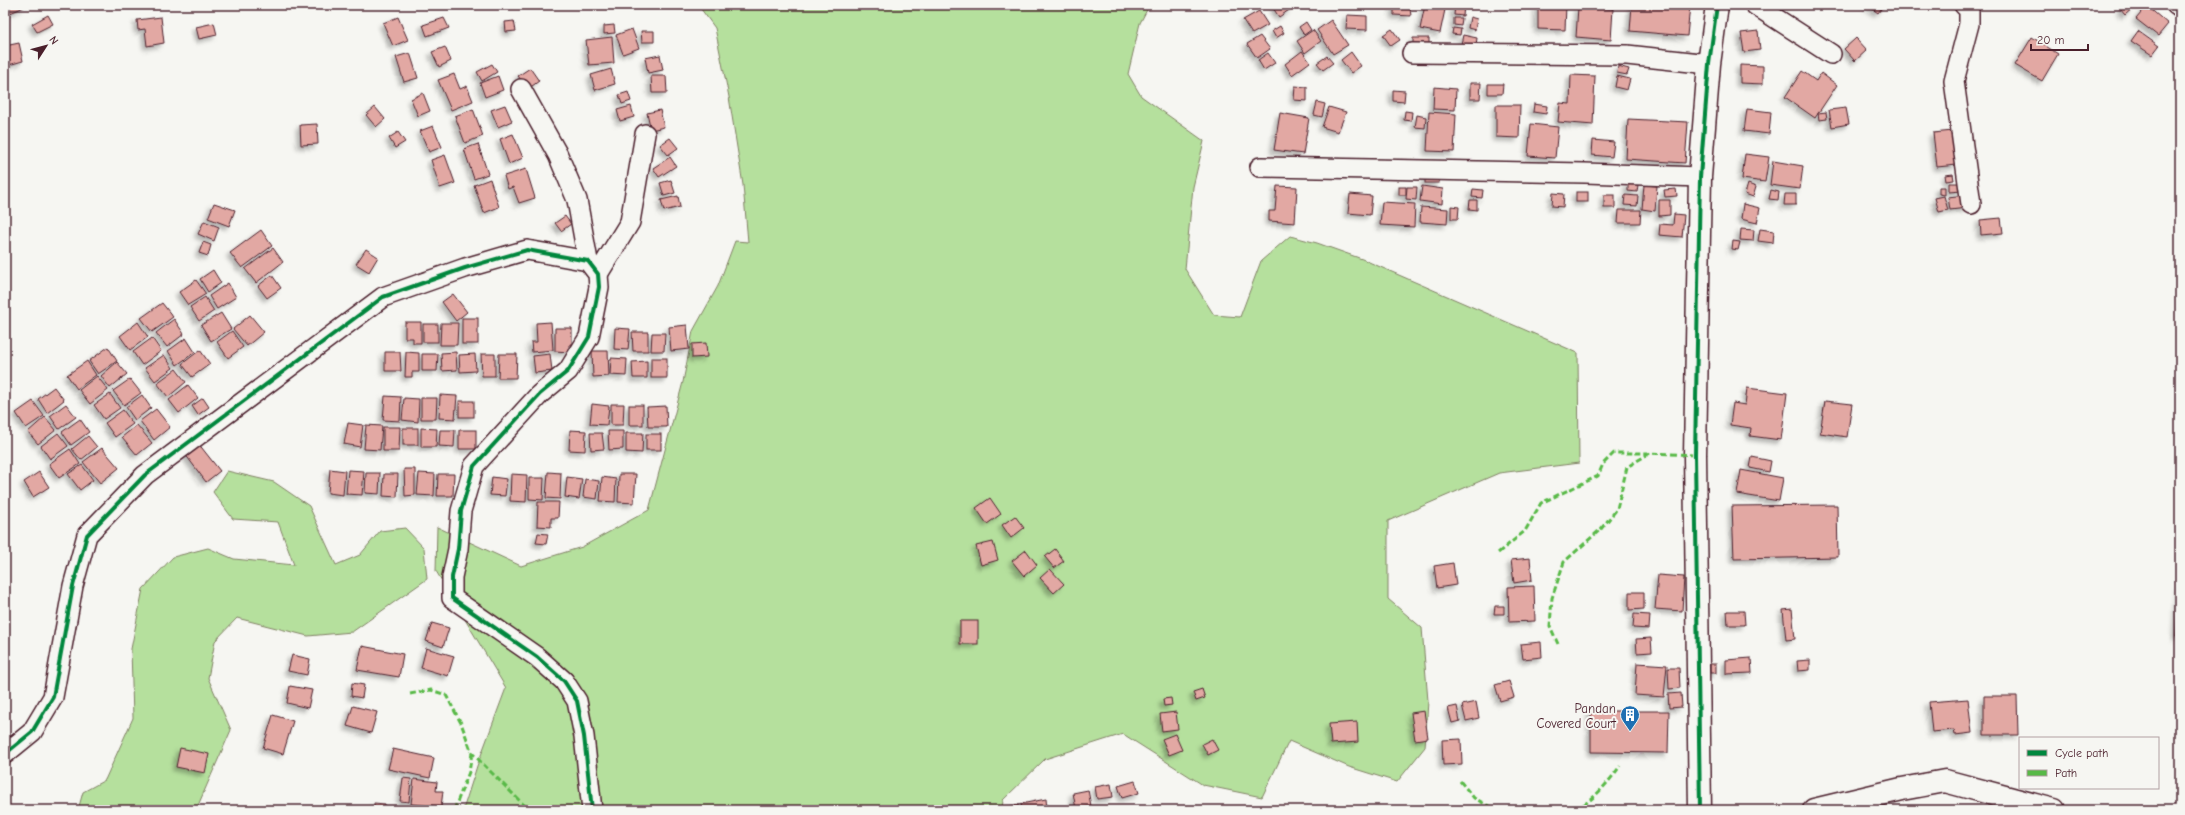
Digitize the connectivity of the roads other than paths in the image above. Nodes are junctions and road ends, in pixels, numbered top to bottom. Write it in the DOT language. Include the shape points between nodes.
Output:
graph roads {
  1 [pos="1717,5"];
  2 [pos="1755,5"];
  3 [pos="1964,5"];
  4 [pos="2176,5"];
  5 [pos="2180,8"];
  6 [pos="1412,53"];
  7 [pos="1831,54"];
  8 [pos="1709,64"];
  9 [pos="520,89"];
  10 [pos="645,134"];
  11 [pos="1260,168"];
  12 [pos="1700,177"];
  13 [pos="1971,204"];
  14 [pos="593,268"];
  15 [pos="5,754"];
  16 [pos="592,810"];
  17 [pos="1700,810"];
  18 [pos="1814,810"];
  19 [pos="2054,810"];
  1 -- 8 [label="street"];
  2 -- 7 [label="street"];
  3 -- 13 [label="street" via="1969,10 1969,24 1954,81"];
  4 -- 5 [label="street"];
  6 -- 8 [label="street" via="1627,55"];
  8 -- 12 [label="street"];
  9 -- 14 [label="street" via="558,155 577,200"];
  10 -- 14 [label="street" via="630,222"];
  11 -- 12 [label="street"];
  12 -- 17 [label="street" via="1694,455"];
  14 -- 15 [label="street" via="527,250 465,268 383,297 145,475 87,535 73,586 53,697 32,732"];
  14 -- 16 [label="street" via="599,287 589,337 568,371 540,394 474,466 461,511 458,549 452,577 452,598 537,657 564,681 577,701 584,736"];
  18 -- 19 [label="street" via="1945,781"];
}
